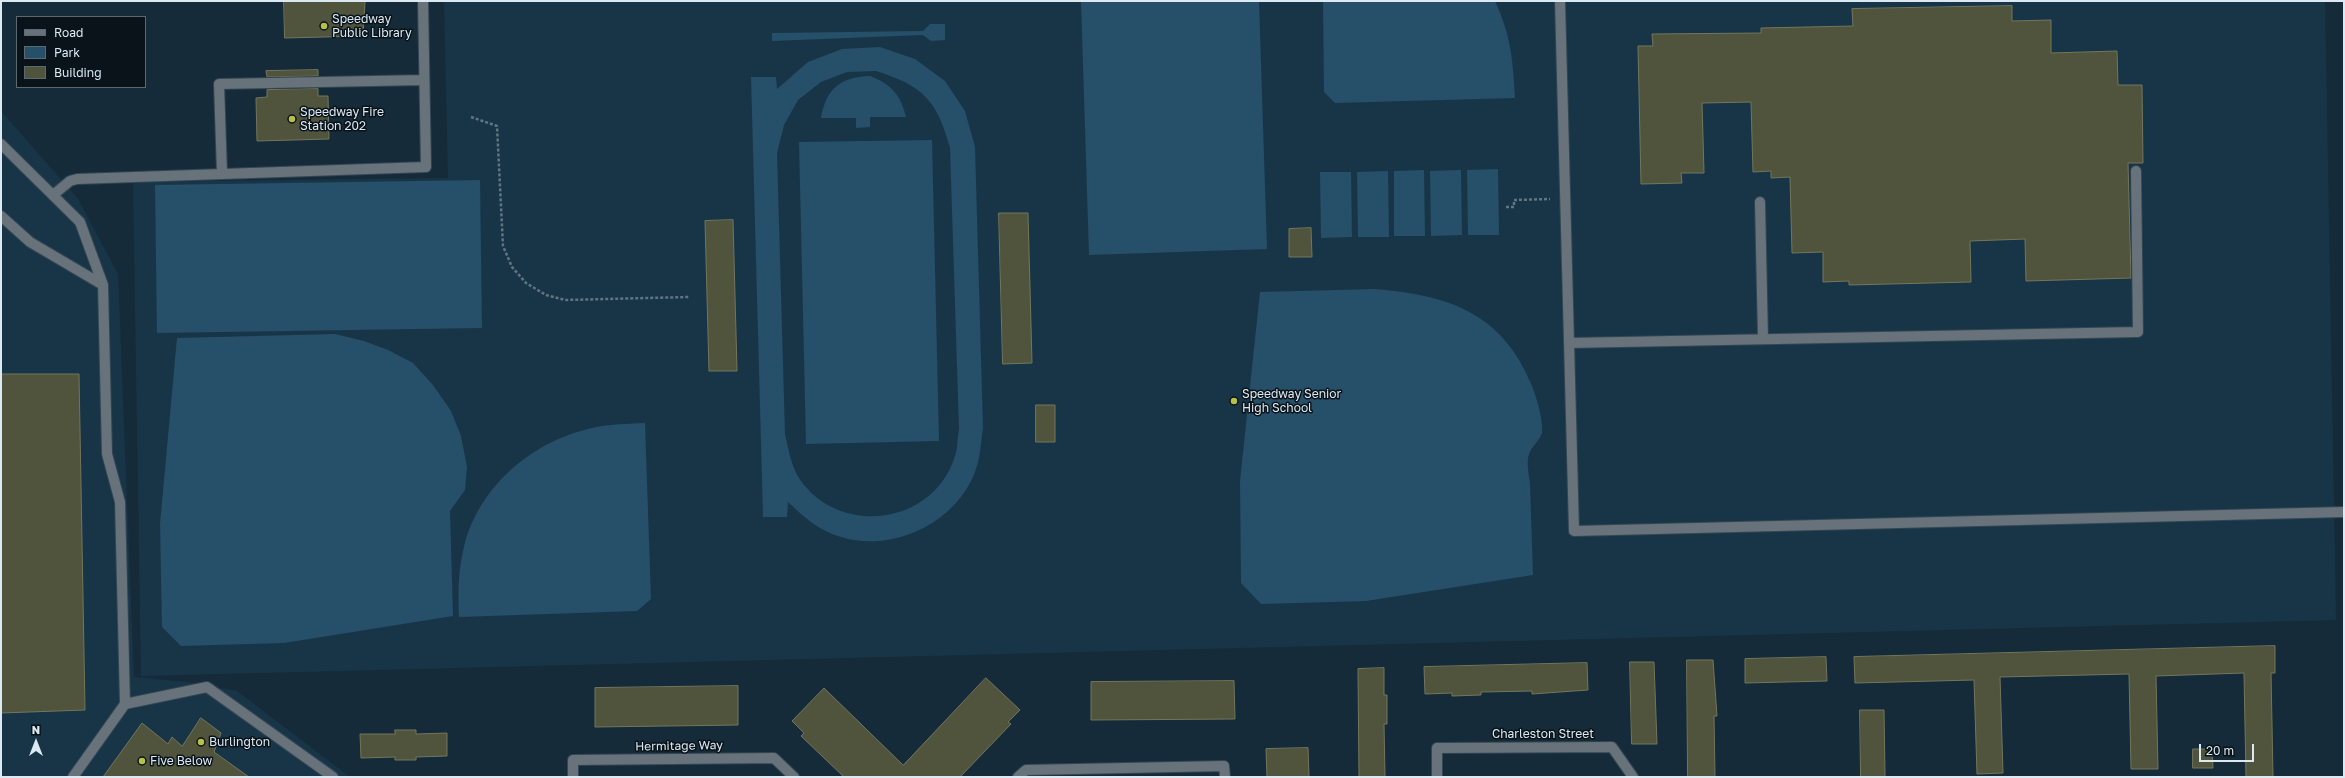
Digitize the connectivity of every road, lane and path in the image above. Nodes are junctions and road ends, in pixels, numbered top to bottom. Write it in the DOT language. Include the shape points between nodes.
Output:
graph roads {
  1 [pos="423,1"];
  2 [pos="1560,1"];
  3 [pos="424,80"];
  4 [pos="471,117"];
  5 [pos="1,144"];
  6 [pos="2136,171"];
  7 [pos="222,173"];
  8 [pos="53,195"];
  9 [pos="1550,199"];
  10 [pos="1760,202"];
  11 [pos="1506,207"];
  12 [pos="1,216"];
  13 [pos="103,285"];
  14 [pos="689,297"];
  15 [pos="1763,339"];
  16 [pos="1569,343"];
  17 [pos="2344,512"];
  18 [pos="125,704"];
  19 [pos="73,777"];
  20 [pos="333,777"];
  21 [pos="573,777"];
  22 [pos="794,777"];
  23 [pos="1018,777"];
  24 [pos="1225,777"];
  25 [pos="1437,777"];
  26 [pos="1633,777"];
  1 -- 3 [label="street"];
  2 -- 16 [label="street"];
  3 -- 7 [label="street" via="426,168"];
  3 -- 7 [label="street" via="219,84"];
  4 -- 14 [label="path" via="497,126 503,246 512,267 526,283 546,295 565,300"];
  5 -- 8 [label="street"];
  6 -- 15 [label="street" via="2138,332"];
  7 -- 8 [label="street" via="77,179 70,181"];
  8 -- 13 [label="street" via="80,222"];
  9 -- 11 [label="path" via="1514,200 1514,207"];
  10 -- 15 [label="street"];
  12 -- 13 [label="street" via="30,242"];
  13 -- 18 [label="street" via="107,454 120,502"];
  15 -- 16 [label="street"];
  16 -- 17 [label="street" via="1574,531"];
  18 -- 19 [label="street"];
  18 -- 20 [label="street" via="208,687"];
  21 -- 22 [label="street, Hermitage Way" via="573,760 774,758"];
  23 -- 24 [label="street" via="1026,770 1224,766"];
  25 -- 26 [label="street, Charleston Street" via="1437,748 1612,747"];
}
